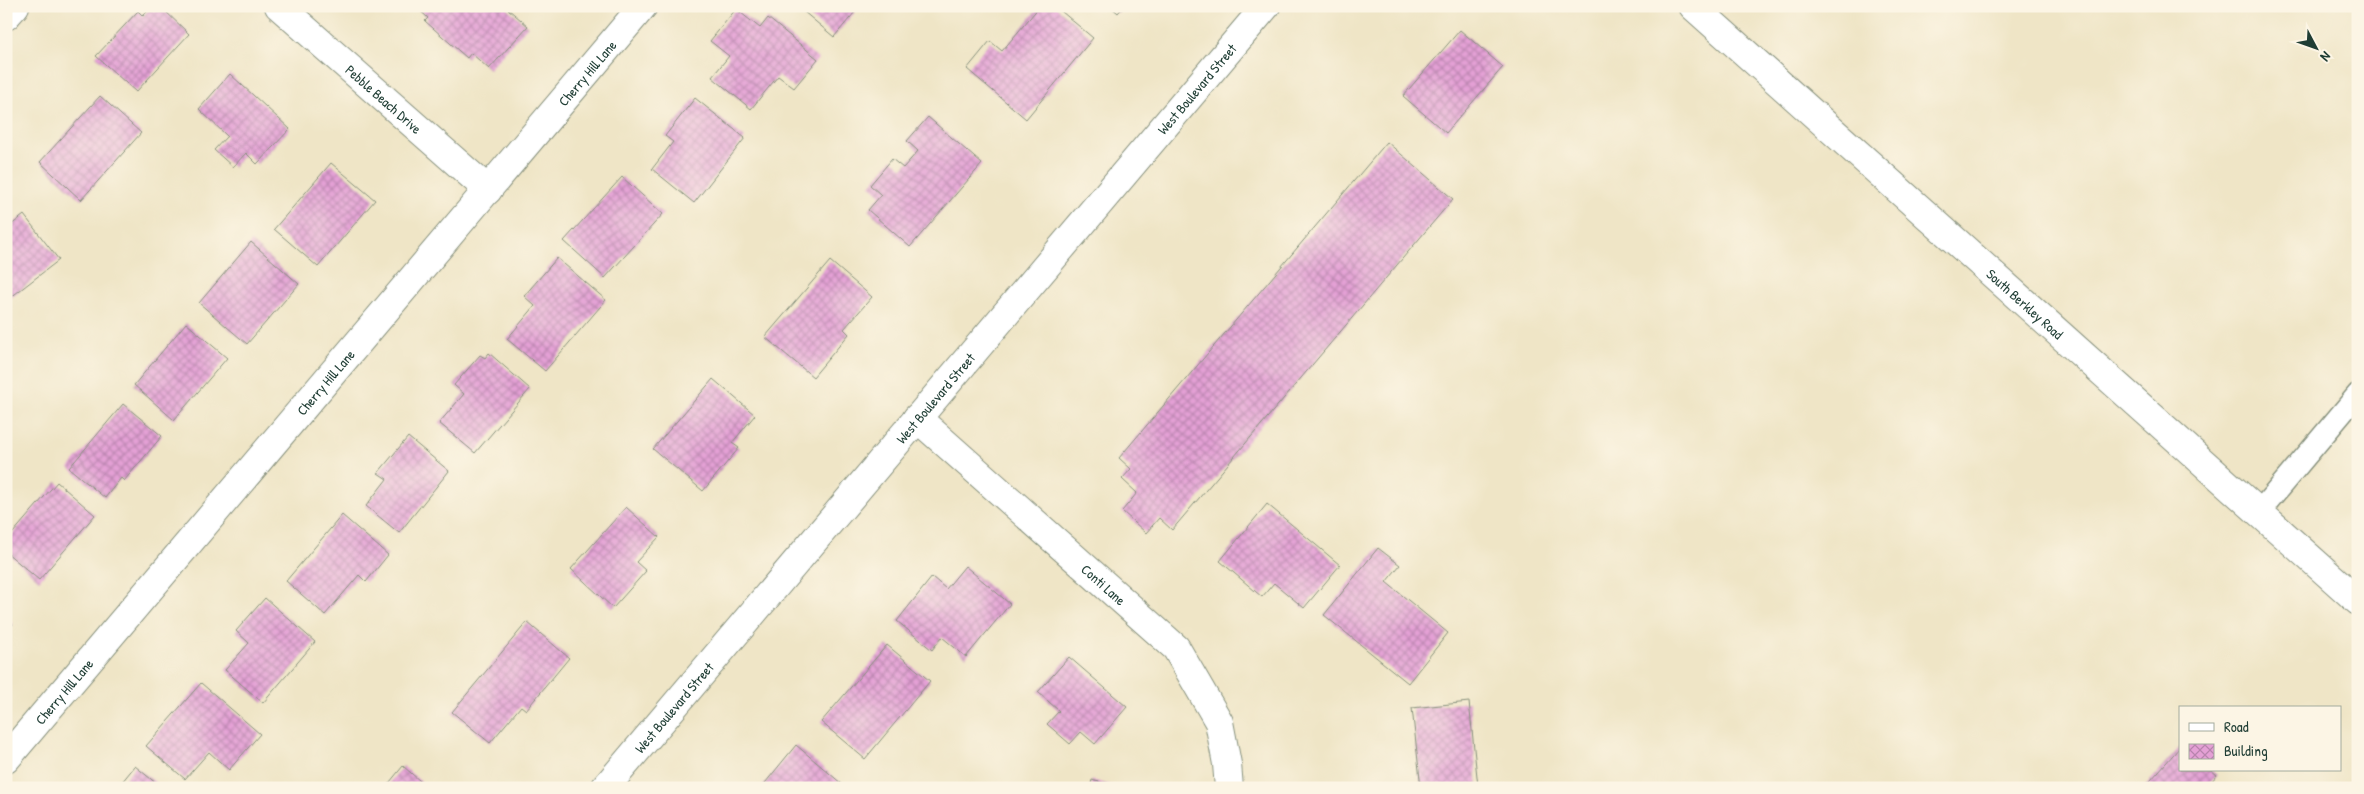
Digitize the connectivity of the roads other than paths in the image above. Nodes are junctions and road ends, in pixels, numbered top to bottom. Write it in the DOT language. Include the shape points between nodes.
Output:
graph roads {
  1 [pos="16,6"];
  2 [pos="280,6"];
  3 [pos="643,6"];
  4 [pos="1266,6"];
  5 [pos="1694,6"];
  6 [pos="6,16"];
  7 [pos="488,190"];
  8 [pos="2358,394"];
  9 [pos="917,418"];
  10 [pos="2258,513"];
  11 [pos="2358,601"];
  12 [pos="6,759"];
  13 [pos="604,788"];
  14 [pos="1229,788"];
  1 -- 6 [label="street"];
  2 -- 7 [label="street, Pebble Beach Drive"];
  3 -- 7 [label="street, Cherry Hill Lane"];
  4 -- 9 [label="street, West Boulevard Street"];
  5 -- 10 [label="street, South Berkley Road"];
  7 -- 12 [label="street, Cherry Hill Lane"];
  8 -- 10 [label="lane"];
  9 -- 13 [label="street, West Boulevard Street"];
  9 -- 14 [label="street, Conti Lane" via="1176,648 1219,722"];
  10 -- 11 [label="street, South Berkley Road"];
}
